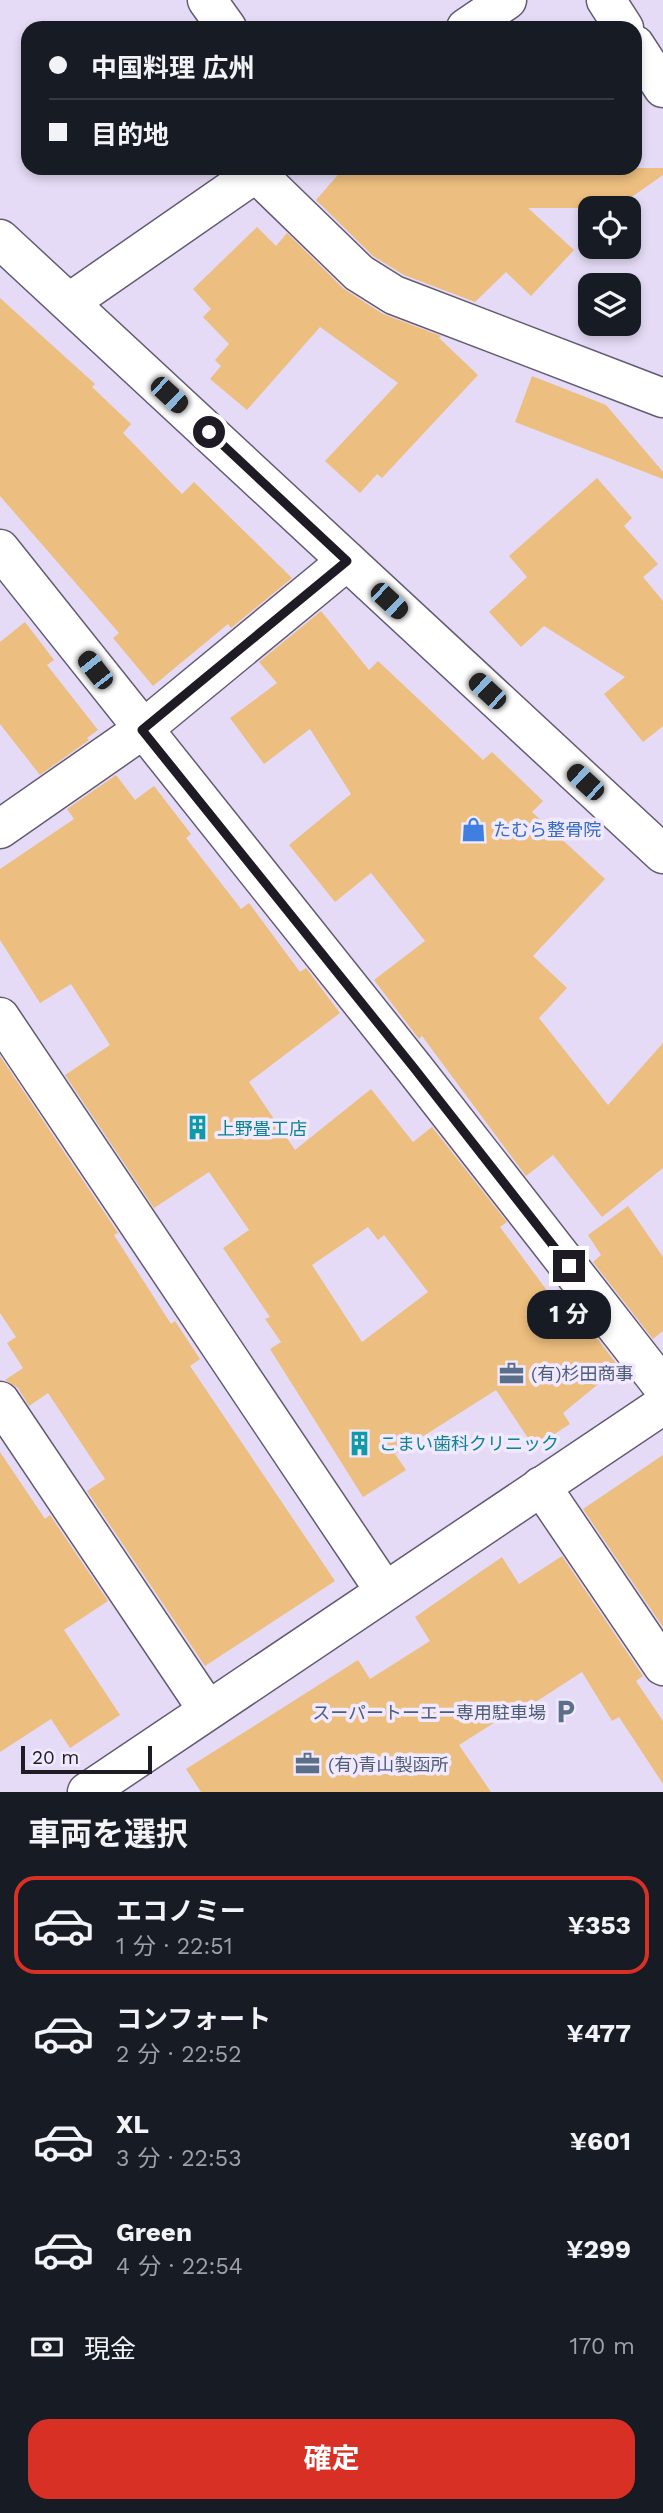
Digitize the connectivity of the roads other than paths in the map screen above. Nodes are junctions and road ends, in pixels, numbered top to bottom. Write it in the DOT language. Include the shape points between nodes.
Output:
graph roads {
  1 [pos="207,0"];
  2 [pos="507,0"];
  3 [pos="606,0"];
  4 [pos="223,21"];
  5 [pos="477,21"];
  6 [pos="620,21"];
  7 [pos="642,56"];
  8 [pos="663,88"];
  9 [pos="252,175"];
  10 [pos="264,175"];
  11 [pos="0,239"];
  12 [pos="70,302"];
  13 [pos="663,398"];
  14 [pos="0,549"];
  15 [pos="347,561"];
  16 [pos="142,730"];
  17 [pos="0,829"];
  18 [pos="663,854"];
  19 [pos="0,1017"];
  20 [pos="663,1387"];
  21 [pos="0,1401"];
  22 [pos="663,1405"];
  23 [pos="541,1486"];
  24 [pos="384,1590"];
  25 [pos="663,1665"];
  26 [pos="207,1709"];
  27 [pos="87,1792"];
  1 -- 4 [label="street"];
  2 -- 5 [label="street"];
  3 -- 6 [label="street"];
  7 -- 8 [label="street"];
  9 -- 12 [label="street"];
  10 -- 13 [label="street" via="359,273 394,295"];
  11 -- 12 [label="street"];
  12 -- 15 [label="street"];
  14 -- 16 [label="street"];
  15 -- 16 [label="street"];
  15 -- 18 [label="street"];
  16 -- 17 [label="street"];
  16 -- 20 [label="street"];
  19 -- 24 [label="street"];
  21 -- 26 [label="street"];
  22 -- 23 [label="street"];
  23 -- 24 [label="street"];
  23 -- 25 [label="street"];
  24 -- 26 [label="street"];
  26 -- 27 [label="street"];
}
